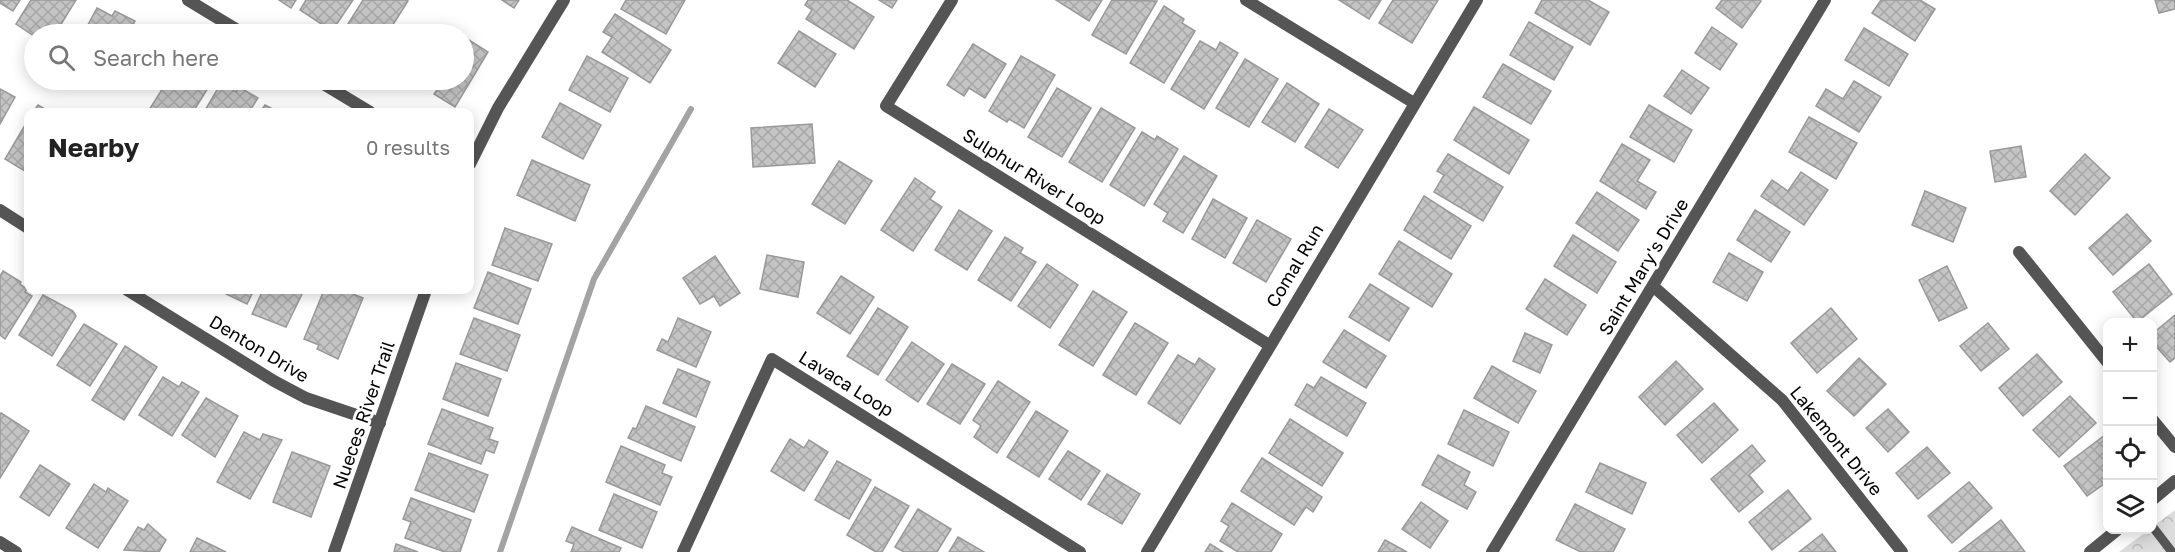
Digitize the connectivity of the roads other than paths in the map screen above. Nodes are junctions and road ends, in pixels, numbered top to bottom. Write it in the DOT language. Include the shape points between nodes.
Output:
graph roads {
  1 [pos="188,0"];
  2 [pos="564,0"];
  3 [pos="952,0"];
  4 [pos="1246,0"];
  5 [pos="1476,0"];
  6 [pos="1825,0"];
  7 [pos="228,24"];
  8 [pos="334,90"];
  9 [pos="1414,103"];
  10 [pos="363,108"];
  11 [pos="474,156"];
  12 [pos="0,210"];
  13 [pos="24,225"];
  14 [pos="2019,252"];
  15 [pos="1654,287"];
  16 [pos="135,294"];
  17 [pos="425,294"];
  18 [pos="1269,345"];
  19 [pos="2103,357"];
  20 [pos="380,423"];
  21 [pos="2157,425"];
  22 [pos="2175,447"];
  23 [pos="2175,481"];
  24 [pos="2157,496"];
  25 [pos="2157,532"];
  26 [pos="2112,534"];
  27 [pos="0,542"];
  28 [pos="16,552"];
  29 [pos="334,552"];
  30 [pos="683,552"];
  31 [pos="1080,552"];
  32 [pos="1146,552"];
  33 [pos="1492,552"];
  34 [pos="1902,552"];
  35 [pos="2090,552"];
  36 [pos="2172,552"];
  1 -- 7 [label="street"];
  2 -- 11 [label="street" via="498,108"];
  3 -- 18 [label="street, Sulphur River Loop" via="886,106"];
  4 -- 9 [label="street"];
  5 -- 9 [label="street, Comal Run"];
  6 -- 15 [label="street, Saint Mary's Drive"];
  8 -- 10 [label="street"];
  9 -- 18 [label="street, Comal Run"];
  12 -- 13 [label="street"];
  14 -- 19 [label="street"];
  15 -- 33 [label="street, Saint Mary's Drive"];
  15 -- 34 [label="street, Lakemont Drive" via="1782,400"];
  16 -- 20 [label="street, Denton Drive" via="306,398"];
  17 -- 20 [label="street, Nueces River Trail"];
  18 -- 32 [label="street, Comal Run"];
  20 -- 29 [label="street, Nueces River Trail"];
  21 -- 22 [label="street"];
  23 -- 24 [label="street"];
  25 -- 36 [label="lane"];
  26 -- 35 [label="street"];
  27 -- 28 [label="street"];
  30 -- 31 [label="street, Lavaca Loop" via="772,359"];
}
